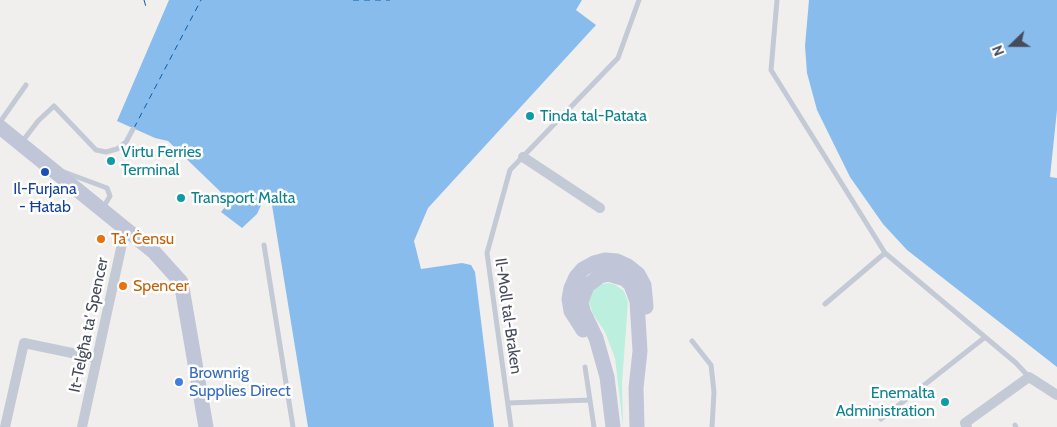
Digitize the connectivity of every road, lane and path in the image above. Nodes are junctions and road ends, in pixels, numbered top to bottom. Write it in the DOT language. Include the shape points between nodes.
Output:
graph roads {
  1 [pos="639,0"];
  2 [pos="777,0"];
  3 [pos="26,85"];
  4 [pos="0,122"];
  5 [pos="0,127"];
  6 [pos="133,129"];
  7 [pos="21,144"];
  8 [pos="523,157"];
  9 [pos="45,165"];
  10 [pos="600,208"];
  11 [pos="102,210"];
  12 [pos="125,230"];
  13 [pos="264,245"];
  14 [pos="885,252"];
  15 [pos="825,304"];
  16 [pos="984,338"];
  17 [pos="692,341"];
  18 [pos="96,358"];
  19 [pos="585,367"];
  20 [pos="1029,377"];
  21 [pos="1057,395"];
  22 [pos="590,400"];
  23 [pos="508,403"];
  24 [pos="881,419"];
  25 [pos="5,427"];
  26 [pos="82,427"];
  27 [pos="206,427"];
  28 [pos="293,427"];
  29 [pos="511,427"];
  30 [pos="594,427"];
  31 [pos="613,427"];
  32 [pos="636,427"];
  33 [pos="712,427"];
  34 [pos="967,427"];
  1 -- 8 [label="lane, Il-Moll tal-Braken" via="618,58"];
  2 -- 14 [label="lane" via="771,70"];
  3 -- 4 [label="lane"];
  5 -- 7 [label="street"];
  6 -- 7 [label="lane" via="126,142 117,149 96,150 54,106"];
  7 -- 9 [label="street"];
  8 -- 10 [label="street"];
  8 -- 23 [label="lane, Il-Moll tal-Braken" via="510,170 487,253"];
  9 -- 11 [label="street"];
  9 -- 11 [label="lane" via="106,186 110,196"];
  11 -- 12 [label="street"];
  12 -- 18 [label="street, It-Telgħa ta' Spencer"];
  12 -- 27 [label="street" via="154,252 182,282"];
  13 -- 28 [label="lane"];
  14 -- 15 [label="lane"];
  14 -- 16 [label="lane"];
  16 -- 20 [label="lane"];
  16 -- 24 [label="lane"];
  17 -- 33 [label="lane" via="711,366 714,392"];
  18 -- 25 [label="street" via="24,343"];
  18 -- 26 [label="street, It-Telgħa ta' Spencer"];
  19 -- 22 [label="lane"];
  20 -- 21 [label="street"];
  20 -- 34 [label="street" via="965,423"];
  22 -- 23 [label="lane"];
  22 -- 30 [label="lane"];
  23 -- 29 [label="lane, Il-Moll tal-Braken"];
  31 -- 32 [label="street" via="607,377 596,338 582,311 583,294 593,280 609,274 625,279 637,301 640,350"];
}
